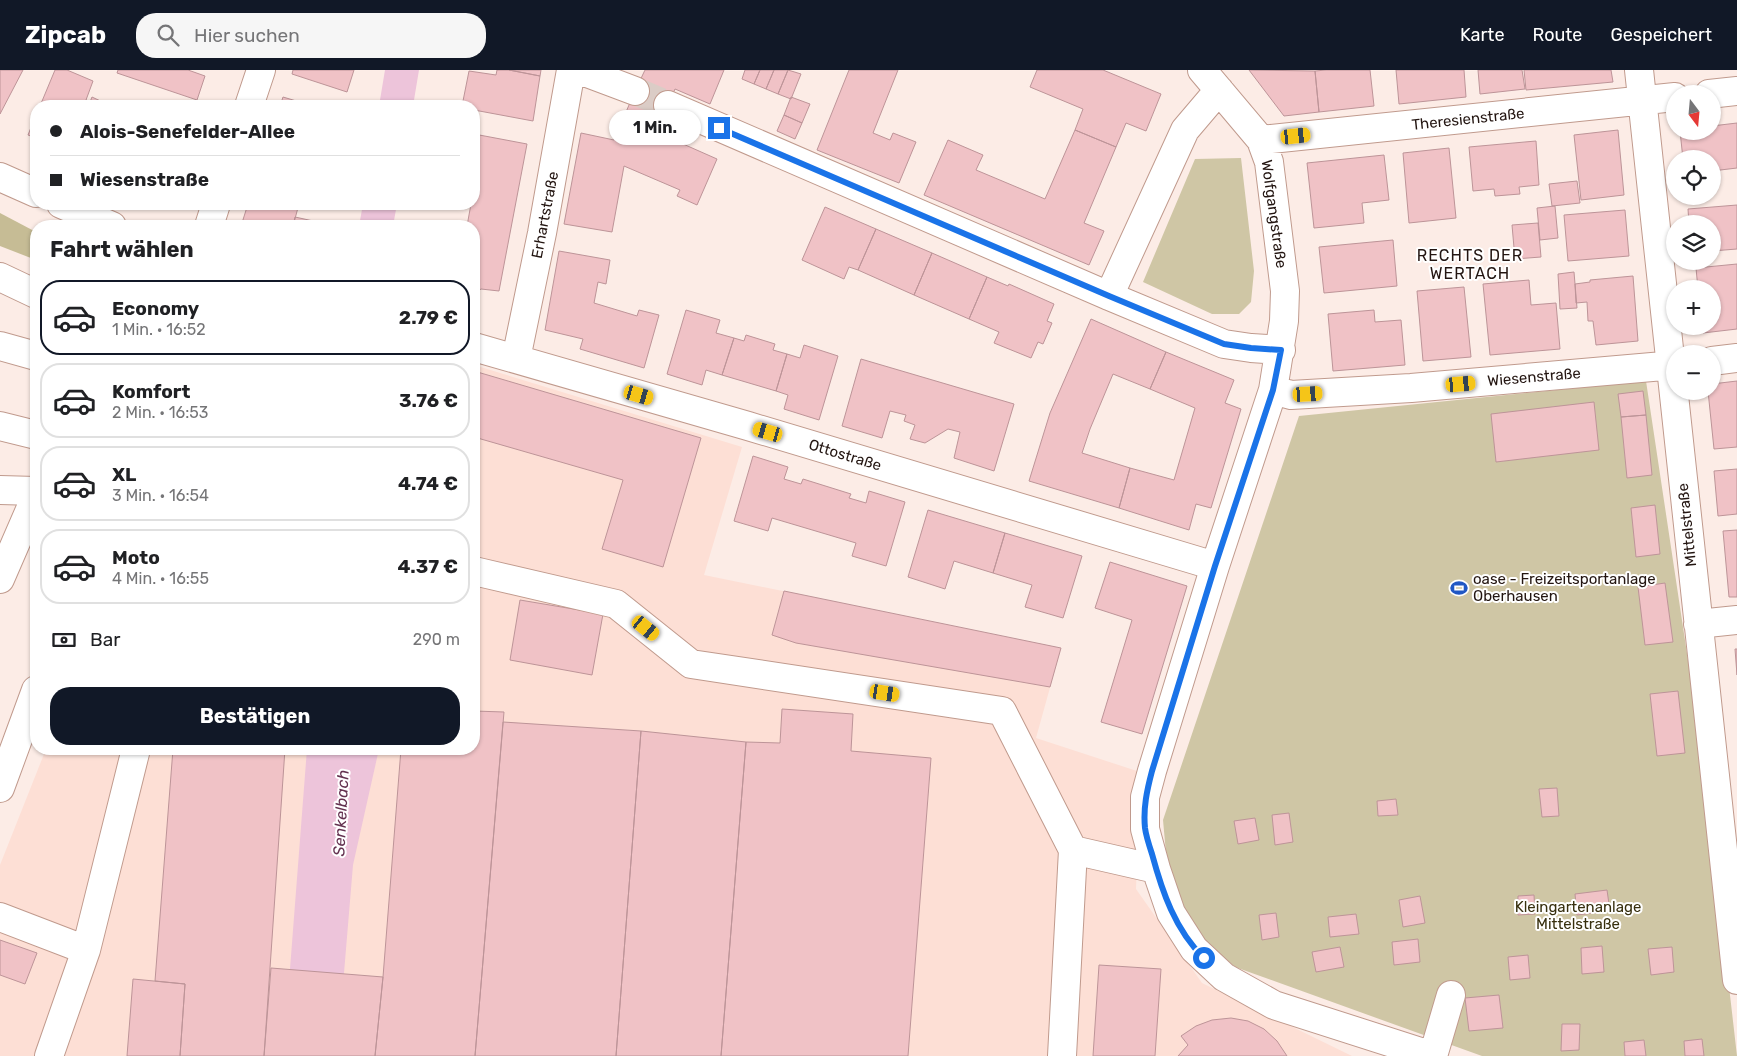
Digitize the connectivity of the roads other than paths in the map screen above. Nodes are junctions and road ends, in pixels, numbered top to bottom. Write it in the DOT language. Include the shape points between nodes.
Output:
graph roads {
  1 [pos="261,70"];
  2 [pos="571,70"];
  3 [pos="579,70"];
  4 [pos="1639,70"];
  5 [pos="1210,80"];
  6 [pos="635,91"];
  7 [pos="1737,91"];
  8 [pos="1721,93"];
  9 [pos="1666,98"];
  10 [pos="251,100"];
  11 [pos="1642,101"];
  12 [pos="668,105"];
  13 [pos="1261,140"];
  14 [pos="0,177"];
  15 [pos="30,190"];
  16 [pos="75,210"];
  17 [pos="98,220"];
  18 [pos="0,277"];
  19 [pos="30,291"];
  20 [pos="1109,296"];
  21 [pos="1670,345"];
  22 [pos="0,346"];
  23 [pos="480,349"];
  24 [pos="1281,350"];
  25 [pos="30,354"];
  26 [pos="1737,358"];
  27 [pos="516,359"];
  28 [pos="1721,360"];
  29 [pos="1666,366"];
  30 [pos="1273,390"];
  31 [pos="1676,400"];
  32 [pos="0,426"];
  33 [pos="30,434"];
  34 [pos="0,490"];
  35 [pos="30,491"];
  36 [pos="30,510"];
  37 [pos="1215,566"];
  38 [pos="480,572"];
  39 [pos="0,579"];
  40 [pos="1737,620"];
  41 [pos="1698,624"];
  42 [pos="30,706"];
  43 [pos="135,755"];
  44 [pos="0,788"];
  45 [pos="1073,850"];
  46 [pos="1731,867"];
  47 [pos="1156,869"];
  48 [pos="0,917"];
  49 [pos="86,950"];
  50 [pos="1737,980"];
  51 [pos="1451,995"];
  52 [pos="1401,1051"];
  53 [pos="49,1056"];
  54 [pos="1062,1056"];
  55 [pos="1433,1056"];
  1 -- 10 [label="street"];
  2 -- 27 [label="street, Erhartstraße"];
  3 -- 6 [label="street"];
  4 -- 11 [label="street, Mittelstraße"];
  5 -- 13 [label="street, Wolfgangstraße"];
  5 -- 20 [label="street"];
  7 -- 8 [label="street"];
  9 -- 11 [label="street, Theresienstraße"];
  11 -- 13 [label="street, Theresienstraße"];
  11 -- 21 [label="street, Mittelstraße"];
  12 -- 20 [label="street"];
  13 -- 24 [label="street, Wolfgangstraße" via="1269,162 1285,291"];
  14 -- 15 [label="street"];
  16 -- 17 [label="street"];
  18 -- 19 [label="street"];
  20 -- 24 [label="street" via="1224,344"];
  22 -- 25 [label="street"];
  23 -- 27 [label="street, Ottostraße"];
  24 -- 30 [label="street, Wolfgangstraße"];
  26 -- 28 [label="street"];
  27 -- 37 [label="street, Ottostraße"];
  29 -- 30 [label="street, Wiesenstraße" via="1411,388 1291,395"];
  30 -- 37 [label="street, Wolfgangstraße"];
  31 -- 41 [label="street, Mittelstraße"];
  32 -- 33 [label="street"];
  34 -- 35 [label="street"];
  36 -- 39 [label="street"];
  37 -- 47 [label="street, Wolfgangstraße" via="1145,798 1145,829"];
  38 -- 45 [label="street" via="616,604 691,664 1002,711"];
  40 -- 41 [label="street"];
  41 -- 46 [label="street, Mittelstraße"];
  42 -- 44 [label="street"];
  43 -- 49 [label="street"];
  45 -- 47 [label="street"];
  45 -- 54 [label="street"];
  46 -- 50 [label="street, Mittelstraße"];
  47 -- 52 [label="street, Wolfgangstraße" via="1171,913 1194,949 1224,978 1274,1005"];
  48 -- 49 [label="street"];
  49 -- 53 [label="street"];
  51 -- 55 [label="street"];
  52 -- 55 [label="street, Wolfgangstraße"];
}
